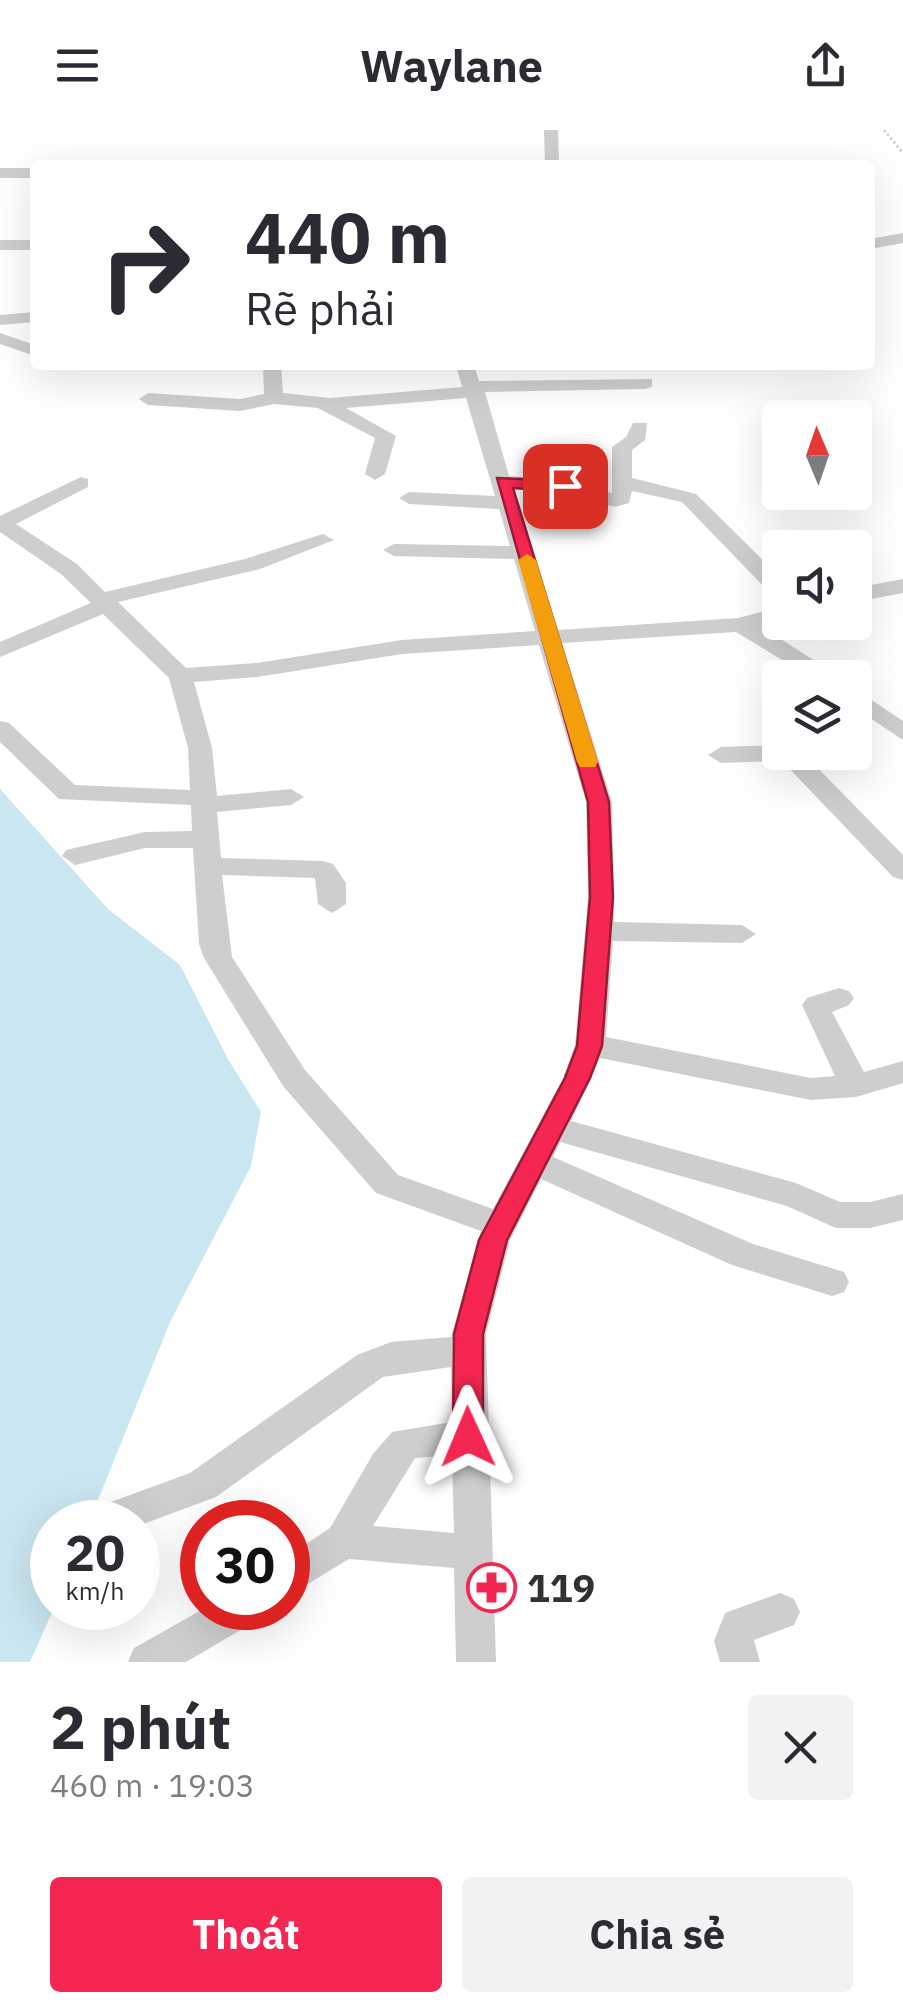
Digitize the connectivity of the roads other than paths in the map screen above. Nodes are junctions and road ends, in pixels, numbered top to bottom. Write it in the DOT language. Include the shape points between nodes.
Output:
graph roads {
  1 [pos="551,130"];
  2 [pos="552,160"];
  3 [pos="0,173"];
  4 [pos="30,174"];
  5 [pos="903,238"];
  6 [pos="875,243"];
  7 [pos="0,245"];
  8 [pos="30,246"];
  9 [pos="30,317"];
  10 [pos="0,320"];
  11 [pos="0,338"];
  12 [pos="30,349"];
  13 [pos="272,370"];
  14 [pos="472,381"];
  15 [pos="645,383"];
  16 [pos="274,398"];
  17 [pos="148,399"];
  18 [pos="322,404"];
  19 [pos="640,427"];
  20 [pos="375,474"];
  21 [pos="626,483"];
  22 [pos="80,484"];
  23 [pos="506,492"];
  24 [pos="409,498"];
  25 [pos="1,523"];
  26 [pos="324,540"];
  27 [pos="394,550"];
  28 [pos="524,553"];
  29 [pos="762,572"];
  30 [pos="903,586"];
  31 [pos="872,592"];
  32 [pos="106,601"];
  33 [pos="762,619"];
  34 [pos="738,625"];
  35 [pos="552,640"];
  36 [pos="0,650"];
  37 [pos="801,660"];
  38 [pos="180,676"];
  39 [pos="872,709"];
  40 [pos="0,728"];
  41 [pos="903,733"];
  42 [pos="762,753"];
  43 [pos="721,756"];
  44 [pos="805,770"];
  45 [pos="291,797"];
  46 [pos="205,801"];
  47 [pos="208,853"];
  48 [pos="76,856"];
  49 [pos="901,865"];
  50 [pos="332,904"];
  51 [pos="599,931"];
  52 [pos="742,934"];
  53 [pos="839,998"];
  54 [pos="590,1046"];
  55 [pos="903,1072"];
  56 [pos="856,1086"];
  57 [pos="552,1128"];
  58 [pos="534,1162"];
  59 [pos="903,1208"];
  60 [pos="501,1225"];
  61 [pos="832,1282"];
  62 [pos="468,1351"];
  63 [pos="468,1437"];
  64 [pos="160,1501"];
  65 [pos="344,1540"];
  66 [pos="472,1552"];
  67 [pos="310,1563"];
  68 [pos="780,1612"];
  69 [pos="204,1630"];
  70 [pos="148,1662"];
  71 [pos="476,1662"];
  72 [pos="740,1662"];
  1 -- 2 [label="street"];
  3 -- 4 [label="street"];
  5 -- 6 [label="street"];
  7 -- 8 [label="street"];
  9 -- 10 [label="street"];
  11 -- 12 [label="street"];
  13 -- 16 [label="street"];
  14 -- 15 [label="street"];
  14 -- 18 [label="street"];
  14 -- 23 [label="street"];
  16 -- 17 [label="street" via="240,405"];
  16 -- 18 [label="street"];
  18 -- 20 [label="street" via="386,436"];
  19 -- 21 [label="street" via="622,447"];
  21 -- 23 [label="street" via="615,501 565,486"];
  21 -- 29 [label="street" via="689,498"];
  22 -- 25 [label="street"];
  23 -- 24 [label="street"];
  23 -- 28 [label="street"];
  25 -- 32 [label="street"];
  26 -- 32 [label="street"];
  27 -- 28 [label="street"];
  28 -- 35 [label="street"];
  30 -- 31 [label="street"];
  32 -- 36 [label="street"];
  32 -- 38 [label="street"];
  33 -- 34 [label="street"];
  34 -- 35 [label="street"];
  34 -- 37 [label="street"];
  35 -- 38 [label="street" via="402,648"];
  35 -- 51 [label="street" via="599,802"];
  38 -- 46 [label="street" via="197,724"];
  39 -- 41 [label="street"];
  40 -- 46 [label="street" via="68,792"];
  42 -- 43 [label="street"];
  44 -- 49 [label="street"];
  45 -- 46 [label="street"];
  46 -- 47 [label="street"];
  47 -- 48 [label="street" via="144,840"];
  47 -- 50 [label="street" via="323,870 332,882"];
  47 -- 60 [label="street" via="218,958 316,1104 386,1184"];
  51 -- 52 [label="street"];
  51 -- 54 [label="street"];
  53 -- 56 [label="street" via="817,1005 818,1012"];
  54 -- 56 [label="street" via="810,1089"];
  54 -- 57 [label="street"];
  55 -- 56 [label="street"];
  57 -- 58 [label="street"];
  57 -- 59 [label="street" via="796,1196 836,1216"];
  58 -- 60 [label="street"];
  58 -- 61 [label="street" via="744,1255"];
  60 -- 62 [label="street"];
  62 -- 63 [label="street"];
  62 -- 64 [label="street" via="391,1357 370,1366 203,1486"];
  63 -- 65 [label="street" via="405,1443"];
  63 -- 66 [label="street"];
  65 -- 66 [label="street"];
  65 -- 67 [label="street"];
  66 -- 71 [label="street"];
  68 -- 72 [label="street" via="740,1627 734,1641"];
  69 -- 70 [label="street"];
}
